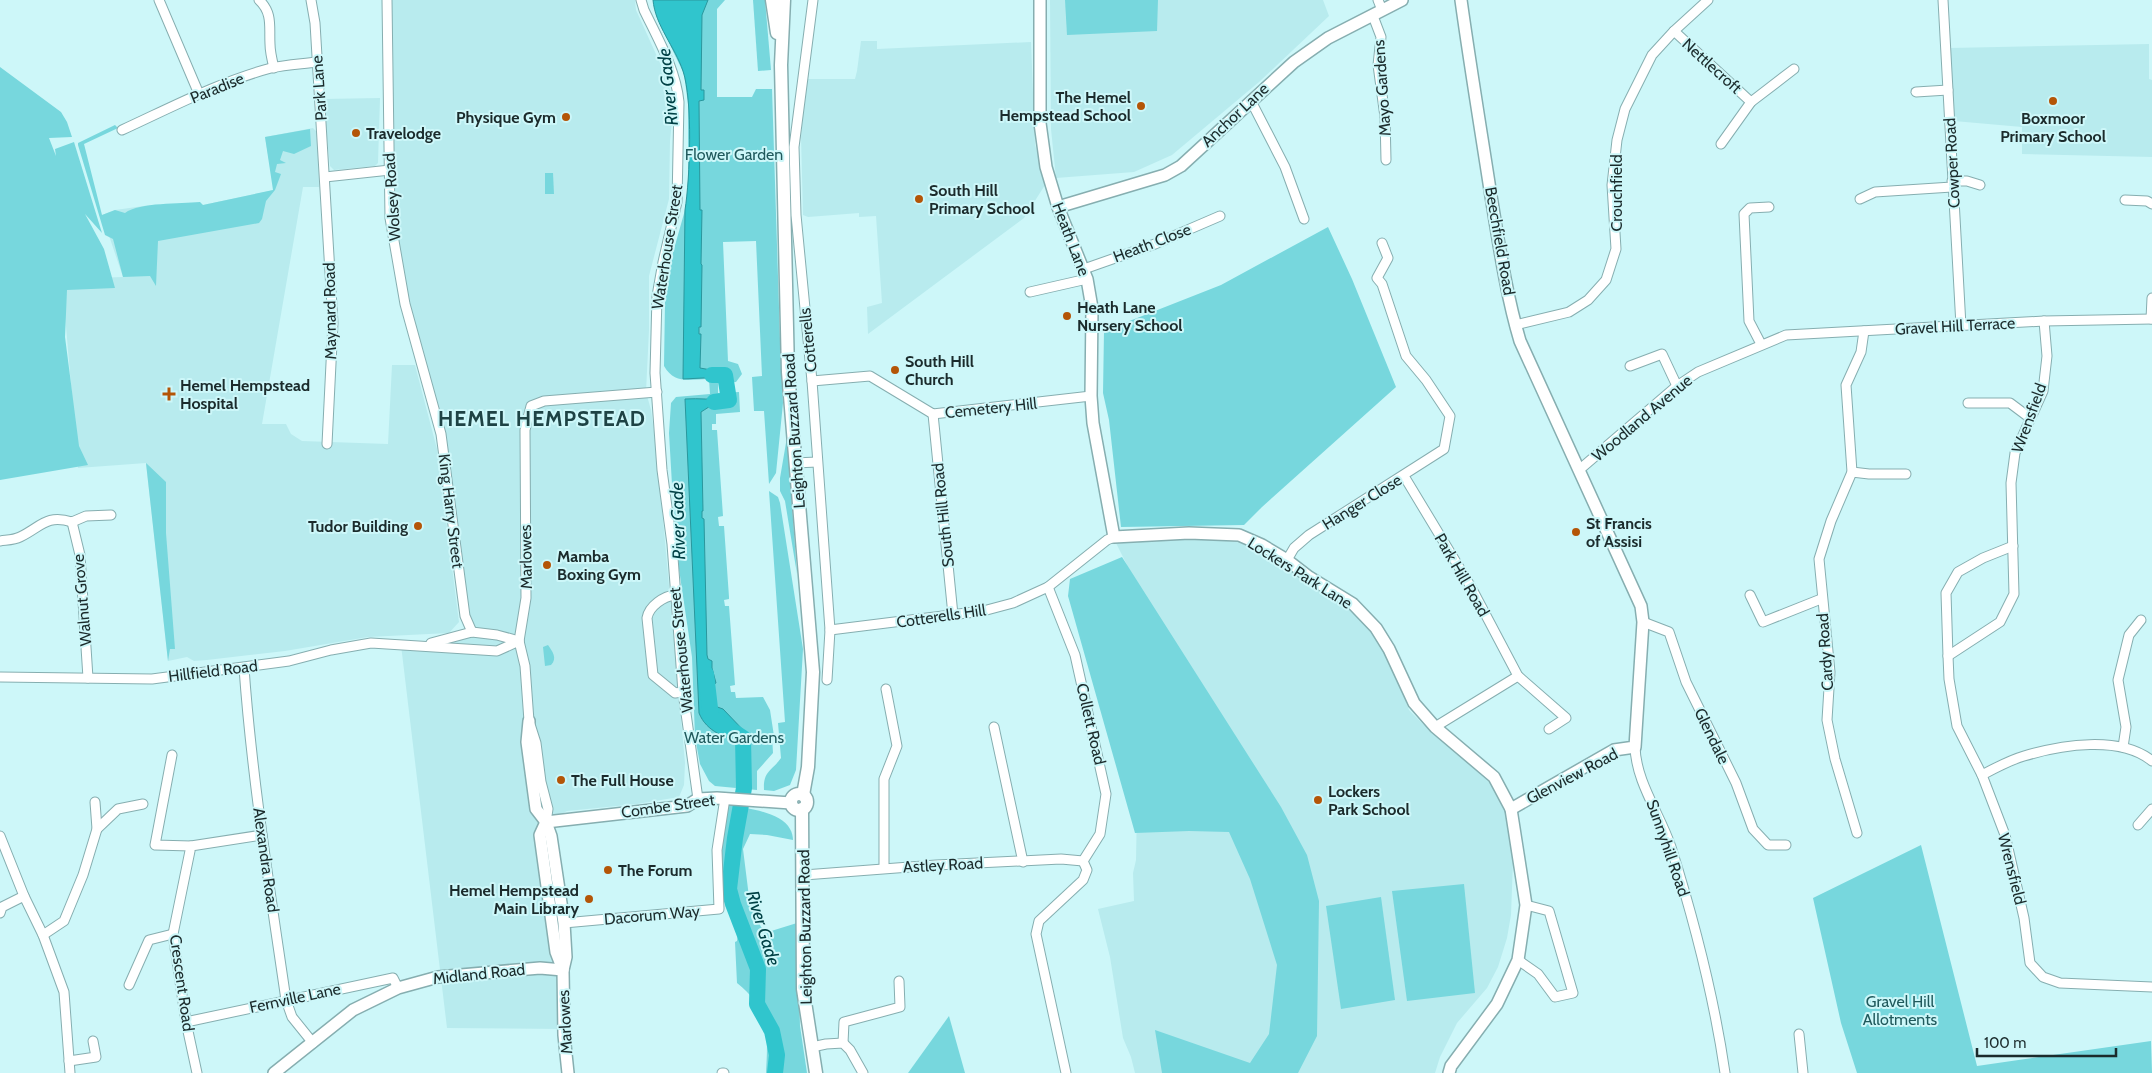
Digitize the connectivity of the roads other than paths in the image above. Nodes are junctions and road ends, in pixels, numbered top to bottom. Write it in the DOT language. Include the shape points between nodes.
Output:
graph roads {
  1 [pos="158,0"];
  2 [pos="258,0"];
  3 [pos="311,0"];
  4 [pos="388,0"];
  5 [pos="641,0"];
  6 [pos="772,0"];
  7 [pos="784,0"];
  8 [pos="813,0"];
  9 [pos="1040,0"];
  10 [pos="1402,0"];
  11 [pos="1462,0"];
  12 [pos="1708,0"];
  13 [pos="1943,0"];
  14 [pos="1378,9"];
  15 [pos="1674,31"];
  16 [pos="317,62"];
  17 [pos="781,65"];
  18 [pos="274,68"];
  19 [pos="1794,69"];
  20 [pos="1948,90"];
  21 [pos="1916,92"];
  22 [pos="199,94"];
  23 [pos="1251,101"];
  24 [pos="1751,102"];
  25 [pos="122,130"];
  26 [pos="1721,144"];
  27 [pos="1386,160"];
  28 [pos="390,170"];
  29 [pos="325,177"];
  30 [pos="1952,184"];
  31 [pos="1980,184"];
  32 [pos="1860,199"];
  33 [pos="2125,200"];
  34 [pos="2152,204"];
  35 [pos="1058,207"];
  36 [pos="1769,207"];
  37 [pos="1220,216"];
  38 [pos="1304,219"];
  39 [pos="1382,244"];
  40 [pos="1086,274"];
  41 [pos="1030,292"];
  42 [pos="2152,298"];
  43 [pos="2152,318"];
  44 [pos="2044,320"];
  45 [pos="1515,325"];
  46 [pos="1961,326"];
  47 [pos="1864,331"];
  48 [pos="1761,344"];
  49 [pos="1630,366"];
  50 [pos="812,381"];
  51 [pos="1677,386"];
  52 [pos="429,391"];
  53 [pos="657,392"];
  54 [pos="1091,396"];
  55 [pos="1968,403"];
  56 [pos="933,414"];
  57 [pos="2030,418"];
  58 [pos="327,444"];
  59 [pos="817,462"];
  60 [pos="795,463"];
  61 [pos="1579,470"];
  62 [pos="1852,472"];
  63 [pos="1906,474"];
  64 [pos="1404,476"];
  65 [pos="112,515"];
  66 [pos="72,522"];
  67 [pos="1114,537"];
  68 [pos="0,540"];
  69 [pos="2013,546"];
  70 [pos="1286,560"];
  71 [pos="1048,587"];
  72 [pos="1750,595"];
  73 [pos="675,596"];
  74 [pos="1821,599"];
  75 [pos="953,615"];
  76 [pos="2141,620"];
  77 [pos="1643,622"];
  78 [pos="830,630"];
  79 [pos="472,632"];
  80 [pos="520,641"];
  81 [pos="423,645"];
  82 [pos="1948,656"];
  83 [pos="244,668"];
  84 [pos="1518,676"];
  85 [pos="0,677"];
  86 [pos="88,678"];
  87 [pos="827,680"];
  88 [pos="886,689"];
  89 [pos="683,692"];
  90 [pos="529,721"];
  91 [pos="994,727"];
  92 [pos="1435,727"];
  93 [pos="1549,729"];
  94 [pos="1635,747"];
  95 [pos="2123,748"];
  96 [pos="172,755"];
  97 [pos="2152,761"];
  98 [pos="1982,775"];
  99 [pos="698,799"];
  100 [pos="728,799"];
  101 [pos="95,802"];
  102 [pos="144,804"];
  103 [pos="797,806"];
  104 [pos="1511,809"];
  105 [pos="2152,809"];
  106 [pos="546,822"];
  107 [pos="2138,825"];
  108 [pos="97,829"];
  109 [pos="1857,833"];
  110 [pos="262,835"];
  111 [pos="0,836"];
  112 [pos="191,846"];
  113 [pos="1786,846"];
  114 [pos="1083,861"];
  115 [pos="1022,862"];
  116 [pos="884,868"];
  117 [pos="804,875"];
  118 [pos="24,896"];
  119 [pos="1526,905"];
  120 [pos="0,912"];
  121 [pos="564,923"];
  122 [pos="173,934"];
  123 [pos="43,935"];
  124 [pos="1518,960"];
  125 [pos="563,970"];
  126 [pos="899,981"];
  127 [pos="129,985"];
  128 [pos="2152,987"];
  129 [pos="398,988"];
  130 [pos="286,1000"];
  131 [pos="186,1022"];
  132 [pos="1799,1034"];
  133 [pos="93,1041"];
  134 [pos="312,1043"];
  135 [pos="843,1043"];
  136 [pos="812,1047"];
  137 [pos="69,1061"];
  138 [pos="290,1069"];
  139 [pos="70,1073"];
  140 [pos="197,1073"];
  141 [pos="274,1073"];
  142 [pos="568,1073"];
  143 [pos="816,1073"];
  144 [pos="863,1073"];
  145 [pos="1066,1073"];
  146 [pos="1449,1073"];
  147 [pos="1725,1073"];
  148 [pos="1803,1073"];
  1 -- 22 [label="street"];
  2 -- 18 [label="street" via="269,15"];
  3 -- 16 [label="street, Park Lane"];
  4 -- 28 [label="street, Wolsey Road"];
  5 -- 53 [label="street, Waterhouse Street" via="673,75 679,102 677,202 657,296"];
  6 -- 17 [label="main road, Leighton Buzzard Road"];
  7 -- 17 [label="main road, Leighton Buzzard Road"];
  8 -- 50 [label="street, Cotterells" via="794,147 800,262"];
  9 -- 35 [label="street, Heath Lane" via="1040,123 1046,167"];
  10 -- 14 [label="street, Anchor Lane"];
  11 -- 45 [label="street, Beechfield Road" via="1472,79"];
  12 -- 15 [label="street, Crouchfield"];
  13 -- 20 [label="street, Cowper Road"];
  14 -- 23 [label="street, Anchor Lane" via="1294,62"];
  14 -- 27 [label="street, Mayo Gardens" via="1381,38 1378,65 1385,117"];
  15 -- 24 [label="street, Nettlecroft"];
  15 -- 45 [label="street, Crouchfield" via="1652,55 1625,109 1617,140 1612,185 1616,249 1606,280 1588,300 1568,312"];
  16 -- 18 [label="street, Paradise"];
  16 -- 29 [label="street, Park Lane"];
  17 -- 60 [label="main road, Leighton Buzzard Road" via="788,363"];
  18 -- 22 [label="street, Paradise"];
  19 -- 24 [label="street, Nettlecroft"];
  20 -- 21 [label="street"];
  20 -- 30 [label="street, Cowper Road"];
  22 -- 25 [label="street, Paradise"];
  23 -- 35 [label="street, Anchor Lane" via="1181,166 1165,175"];
  23 -- 38 [label="street" via="1285,167"];
  24 -- 26 [label="street, Nettlecroft"];
  28 -- 29 [label="street"];
  28 -- 52 [label="street, Wolsey Road" via="390,218 405,304"];
  29 -- 58 [label="street, Maynard Road" via="333,322"];
  30 -- 31 [label="street" via="1967,181"];
  30 -- 32 [label="street" via="1875,192"];
  30 -- 46 [label="street, Cowper Road"];
  33 -- 34 [label="street"];
  35 -- 40 [label="street, Heath Lane"];
  36 -- 48 [label="street" via="1750,208 1744,214 1749,321"];
  37 -- 40 [label="street, Heath Close"];
  39 -- 64 [label="street, Hanger Close" via="1388,258 1377,278 1382,284 1406,356 1450,416 1444,449"];
  40 -- 41 [label="street, Heath Close"];
  40 -- 54 [label="street, Heath Lane" via="1092,308"];
  42 -- 43 [label="street"];
  43 -- 44 [label="street, Gravel Hill Terrace"];
  44 -- 46 [label="street, Gravel Hill Terrace"];
  44 -- 57 [label="street, Wrensfield" via="2047,356 2043,391"];
  45 -- 61 [label="street, Beechfield Road"];
  46 -- 47 [label="street, Gravel Hill Terrace"];
  47 -- 48 [label="street, Gravel Hill Terrace" via="1793,333"];
  47 -- 62 [label="street, Cardy Road" via="1861,352 1846,385"];
  48 -- 51 [label="street, Woodland Avenue" via="1699,371"];
  49 -- 51 [label="street" via="1662,354"];
  50 -- 56 [label="street, Cemetery Hill" via="870,376"];
  50 -- 59 [label="street, Cotterells"];
  51 -- 61 [label="street, Woodland Avenue"];
  52 -- 79 [label="street, King Harry Street" via="441,434 465,616"];
  53 -- 73 [label="street, Waterhouse Street"];
  53 -- 80 [label="street, Marlowes" via="544,401 530,406 525,430 526,598"];
  54 -- 56 [label="street, Cemetery Hill"];
  54 -- 67 [label="street, Heath Lane"];
  55 -- 57 [label="street" via="2010,403"];
  56 -- 75 [label="street, South Hill Road"];
  57 -- 69 [label="street, Wrensfield" via="2015,453 2011,483"];
  59 -- 60 [label="street"];
  59 -- 78 [label="street, Cotterells"];
  60 -- 103 [label="main road, Leighton Buzzard Road" via="813,672 808,767 802,794 807,804"];
  61 -- 77 [label="street" via="1641,606"];
  62 -- 63 [label="street"];
  62 -- 74 [label="street, Cardy Road" via="1819,559"];
  64 -- 70 [label="street, Hanger Close" via="1309,535"];
  64 -- 84 [label="street, Park Hill Road" via="1471,587"];
  65 -- 66 [label="street" via="86,516"];
  66 -- 68 [label="street" via="59,518 44,522 19,538"];
  66 -- 86 [label="street, Walnut Grove" via="80,555"];
  67 -- 70 [label="street, Lockers Park Lane" via="1239,535"];
  67 -- 71 [label="street"];
  69 -- 82 [label="street, Wrensfield" via="2014,594 2000,622"];
  69 -- 82 [label="street, Wrensfield" via="1958,572 1946,593"];
  70 -- 92 [label="street, Lockers Park Lane" via="1353,604 1376,628 1414,703"];
  71 -- 75 [label="street, Cotterells Hill" via="1013,603"];
  71 -- 114 [label="street, Collett Road" via="1075,655 1106,794 1100,834"];
  72 -- 74 [label="street" via="1762,622"];
  73 -- 89 [label="street, Waterhouse Street"];
  73 -- 89 [label="street" via="666,596 650,610 647,618 653,675 675,693"];
  74 -- 109 [label="street, Cardy Road" via="1830,672 1827,720"];
  75 -- 78 [label="street, Cotterells Hill"];
  76 -- 95 [label="street" via="2129,635 2118,680 2126,727"];
  77 -- 94 [label="street, Sunnyhill Road"];
  77 -- 113 [label="street, Glendale" via="1669,632 1686,682 1736,784 1753,829 1768,845"];
  78 -- 87 [label="street, Cotterells"];
  79 -- 80 [label="street, Hillfield Road" via="497,634"];
  79 -- 81 [label="street, Hillfield Road"];
  80 -- 81 [label="street, Hillfield Road" via="497,651"];
  80 -- 90 [label="street, Marlowes"];
  81 -- 83 [label="street, Hillfield Road" via="371,643"];
  82 -- 98 [label="street, Wrensfield" via="1957,726"];
  83 -- 86 [label="street, Hillfield Road" via="152,679"];
  83 -- 110 [label="street, Alexandra Road"];
  84 -- 92 [label="street"];
  84 -- 93 [label="street, Park Hill Road" via="1566,718"];
  85 -- 86 [label="street, Hillfield Road"];
  88 -- 116 [label="street" via="897,746 884,779"];
  89 -- 99 [label="street, Waterhouse Street"];
  90 -- 106 [label="street, Marlowes" via="527,742 536,809"];
  91 -- 115 [label="street"];
  92 -- 104 [label="street, Lockers Park Lane" via="1494,777"];
  94 -- 104 [label="street, Glenview Road" via="1614,750"];
  94 -- 147 [label="street, Sunnyhill Road" via="1636,763 1670,845 1700,950"];
  95 -- 97 [label="street"];
  95 -- 98 [label="street" via="2080,744 2023,756"];
  96 -- 112 [label="street" via="155,845"];
  98 -- 128 [label="street, Wrensfield" via="2005,836 2024,918 2030,963 2043,977 2060,983"];
  99 -- 100 [label="street, Combe Street"];
  99 -- 106 [label="street, Combe Street" via="687,806"];
  100 -- 103 [label="street, Combe Street"];
  100 -- 121 [label="street, Dacorum Way" via="717,850 719,909"];
  101 -- 108 [label="street"];
  102 -- 108 [label="street" via="118,809"];
  103 -- 117 [label="main road, Leighton Buzzard Road"];
  104 -- 119 [label="street, Lockers Park Lane"];
  105 -- 107 [label="street"];
  106 -- 121 [label="street, Marlowes"];
  106 -- 125 [label="street, Marlowes" via="540,835 556,952"];
  108 -- 123 [label="street" via="64,921"];
  110 -- 112 [label="street"];
  110 -- 130 [label="street, Alexandra Road"];
  111 -- 118 [label="street"];
  112 -- 122 [label="street, Crescent Road"];
  114 -- 115 [label="street, Astley Road"];
  114 -- 145 [label="street" via="1087,870 1083,880 1039,921 1036,934"];
  115 -- 116 [label="street, Astley Road"];
  116 -- 117 [label="street, Astley Road"];
  117 -- 136 [label="main road, Leighton Buzzard Road" via="803,989"];
  118 -- 120 [label="street"];
  118 -- 123 [label="street"];
  119 -- 124 [label="street, Lockers Park Lane"];
  119 -- 124 [label="street" via="1549,911 1573,992 1555,997 1538,974"];
  121 -- 125 [label="street, Marlowes" via="566,957"];
  122 -- 127 [label="street" via="149,940"];
  122 -- 131 [label="street, Crescent Road"];
  123 -- 137 [label="street" via="64,992"];
  124 -- 146 [label="street, Lockers Park Lane" via="1498,1004"];
  125 -- 129 [label="street, Midland Road" via="540,968 438,977"];
  125 -- 142 [label="street, Marlowes"];
  126 -- 135 [label="street" via="900,1007 844,1022"];
  129 -- 130 [label="street, Fernville Lane" via="393,978"];
  129 -- 134 [label="street, Midland Road" via="352,1010"];
  130 -- 131 [label="street, Fernville Lane"];
  130 -- 134 [label="street, Alexandra Road" via="292,1017"];
  131 -- 140 [label="street, Crescent Road"];
  132 -- 148 [label="street"];
  133 -- 137 [label="street" via="96,1057"];
  134 -- 138 [label="street, Midland Road"];
  135 -- 136 [label="street"];
  135 -- 144 [label="street"];
  136 -- 143 [label="main road, Leighton Buzzard Road"];
  137 -- 139 [label="street"];
  138 -- 141 [label="street, Midland Road"];
}
